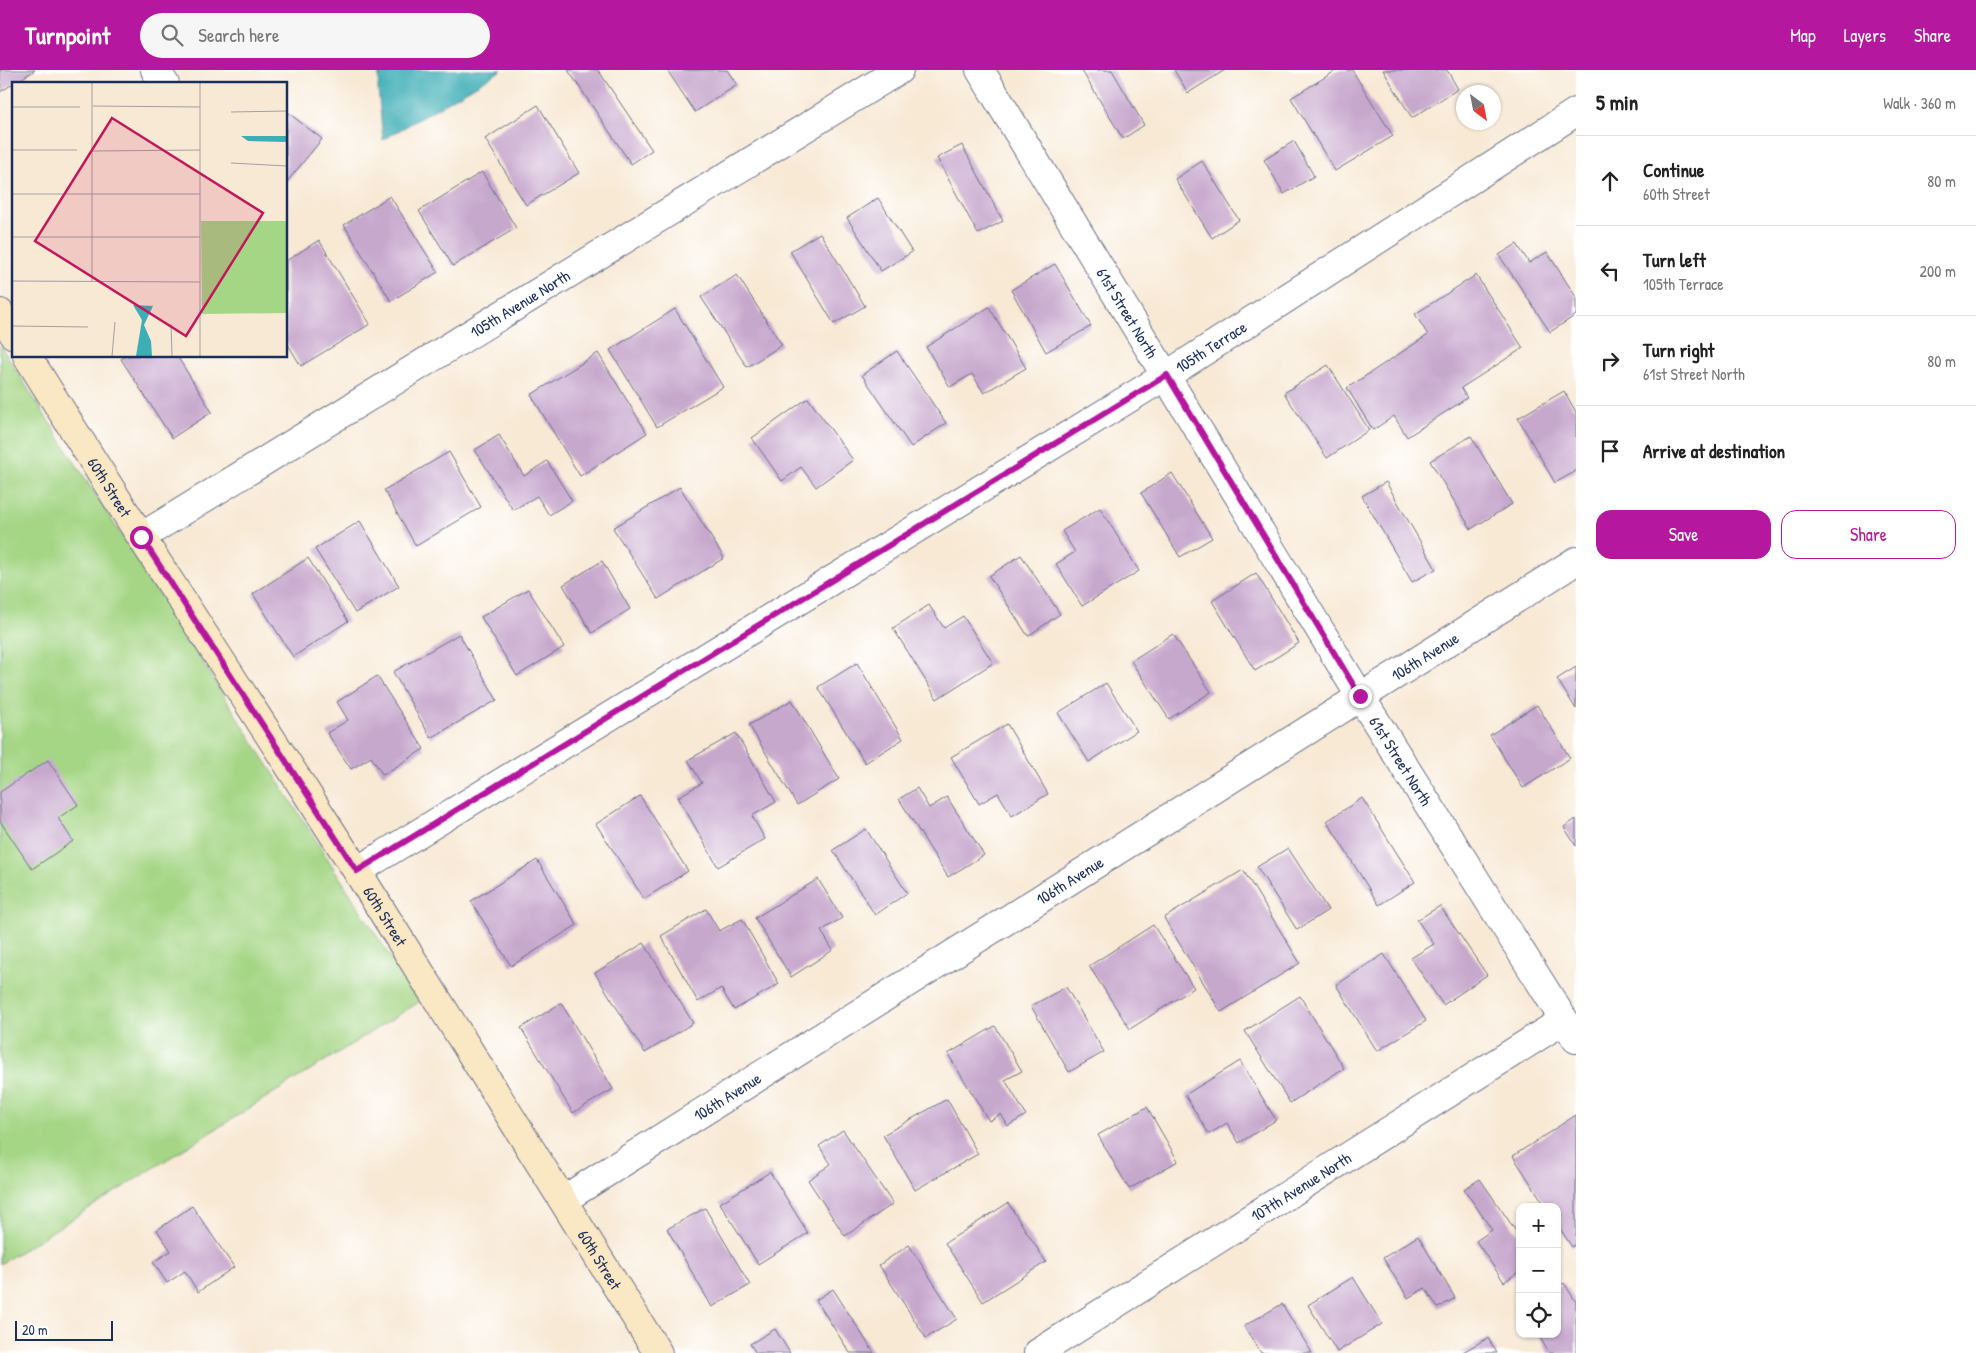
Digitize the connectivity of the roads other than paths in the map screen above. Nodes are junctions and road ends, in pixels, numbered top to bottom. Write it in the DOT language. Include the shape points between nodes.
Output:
graph roads {
  1 [pos="155,70"];
  2 [pos="898,70"];
  3 [pos="980,70"];
  4 [pos="164,82"];
  5 [pos="1576,112"];
  6 [pos="0,313"];
  7 [pos="12,332"];
  8 [pos="28,358"];
  9 [pos="1167,375"];
  10 [pos="141,537"];
  11 [pos="1576,560"];
  12 [pos="1360,696"];
  13 [pos="357,871"];
  14 [pos="1570,1030"];
  15 [pos="563,1200"];
  16 [pos="658,1353"];
  17 [pos="1038,1353"];
  1 -- 4 [label="street"];
  2 -- 10 [label="street, 105th Avenue North"];
  3 -- 9 [label="street, 61st Street North"];
  5 -- 9 [label="street, 105th Terrace"];
  6 -- 7 [label="street"];
  8 -- 10 [label="street, 60th Street"];
  9 -- 12 [label="street, 61st Street North"];
  9 -- 13 [label="street, 105th Terrace"];
  10 -- 13 [label="street, 60th Street"];
  11 -- 12 [label="street, 106th Avenue"];
  12 -- 14 [label="street, 61st Street North"];
  12 -- 15 [label="street, 106th Avenue"];
  13 -- 15 [label="street, 60th Street"];
  14 -- 17 [label="street, 107th Avenue North"];
  15 -- 16 [label="street, 60th Street"];
}
